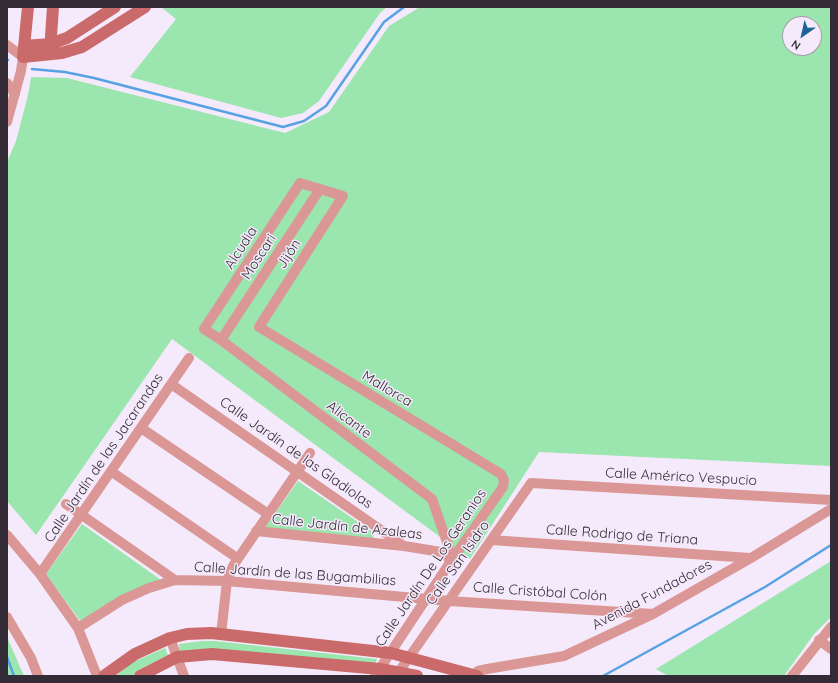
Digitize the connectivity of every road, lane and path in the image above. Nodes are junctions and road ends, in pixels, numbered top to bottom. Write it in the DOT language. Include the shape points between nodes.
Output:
graph roads {
  1 [pos="28,7"];
  2 [pos="53,7"];
  3 [pos="115,7"];
  4 [pos="145,7"];
  5 [pos="10,48"];
  6 [pos="50,49"];
  7 [pos="24,51"];
  8 [pos="7,83"];
  9 [pos="15,94"];
  10 [pos="7,122"];
  11 [pos="320,189"];
  12 [pos="259,327"];
  13 [pos="204,329"];
  14 [pos="222,340"];
  15 [pos="189,358"];
  16 [pos="171,384"];
  17 [pos="142,428"];
  18 [pos="310,453"];
  19 [pos="112,472"];
  20 [pos="297,472"];
  21 [pos="501,474"];
  22 [pos="530,484"];
  23 [pos="831,500"];
  24 [pos="66,504"];
  25 [pos="831,509"];
  26 [pos="268,514"];
  27 [pos="82,515"];
  28 [pos="256,531"];
  29 [pos="7,535"];
  30 [pos="491,540"];
  31 [pos="404,546"];
  32 [pos="447,552"];
  33 [pos="237,558"];
  34 [pos="751,558"];
  35 [pos="449,564"];
  36 [pos="40,574"];
  37 [pos="175,580"];
  38 [pos="227,581"];
  39 [pos="427,599"];
  40 [pos="449,601"];
  41 [pos="653,614"];
  42 [pos="7,618"];
  43 [pos="831,627"];
  44 [pos="78,628"];
  45 [pos="221,634"];
  46 [pos="170,638"];
  47 [pos="819,640"];
  48 [pos="831,649"];
  49 [pos="391,653"];
  50 [pos="177,657"];
  51 [pos="409,657"];
  52 [pos="378,673"];
  53 [pos="398,674"];
  54 [pos="475,675"];
  55 [pos="38,676"];
  56 [pos="97,676"];
  57 [pos="104,676"];
  58 [pos="140,676"];
  59 [pos="184,676"];
  60 [pos="417,676"];
  61 [pos="792,676"];
  1 -- 7 [label="street"];
  2 -- 6 [label="street"];
  3 -- 6 [label="street"];
  4 -- 6 [label="street" via="82,47 62,54"];
  5 -- 7 [label="street"];
  6 -- 7 [label="street"];
  7 -- 9 [label="street"];
  8 -- 9 [label="street"];
  9 -- 10 [label="street"];
  11 -- 12 [label="street, Jijón" via="343,196"];
  11 -- 13 [label="street, Alcudia" via="300,183"];
  11 -- 14 [label="street, Moscari"];
  12 -- 21 [label="street, Mallorca"];
  13 -- 14 [label="street, Alicante"];
  14 -- 32 [label="street, Alicante" via="432,499 449,548"];
  15 -- 16 [label="street, Calle Jardín de las Jacarandas"];
  16 -- 17 [label="street, Calle Jardín de las Jacarandas"];
  16 -- 20 [label="street, Calle Jardín de las Gladiolas"];
  17 -- 19 [label="street, Calle Jardín de las Jacarandas"];
  17 -- 26 [label="street"];
  18 -- 20 [label="street"];
  19 -- 27 [label="street, Calle Jardín de las Jacarandas"];
  19 -- 33 [label="street"];
  20 -- 26 [label="street"];
  20 -- 31 [label="street, Calle Jardín de las Gladiolas"];
  21 -- 35 [label="street, Calle Jardín De Los Geranios" via="504,480 503,487"];
  22 -- 23 [label="street, Calle Américo Vespucio"];
  22 -- 30 [label="street, Calle San Isidro"];
  24 -- 27 [label="street"];
  25 -- 34 [label="street, Avenida Fundadores"];
  26 -- 28 [label="street"];
  27 -- 36 [label="street, Calle Jardín de las Jacarandas"];
  27 -- 37 [label="street"];
  28 -- 31 [label="street, Calle Jardín de Azaleas"];
  28 -- 33 [label="street"];
  29 -- 36 [label="street"];
  30 -- 34 [label="street, Calle Rodrigo de Triana"];
  30 -- 40 [label="street, Calle San Isidro"];
  31 -- 32 [label="street, Calle Jardín de Azaleas"];
  32 -- 35 [label="street"];
  33 -- 38 [label="street"];
  34 -- 41 [label="street, Avenida Fundadores"];
  35 -- 39 [label="street, Calle Jardín De Los Geranios"];
  36 -- 44 [label="street"];
  37 -- 38 [label="street, Calle Jardín de las Bugambilias"];
  37 -- 44 [label="street, Calle Jardín de las Bugambilias" via="122,600"];
  38 -- 39 [label="street, Calle Jardín de las Bugambilias"];
  38 -- 45 [label="street"];
  39 -- 40 [label="street, Calle Jardín de las Bugambilias"];
  39 -- 49 [label="street, Calle Jardín De Los Geranios"];
  40 -- 41 [label="street, Calle Cristóbal Colón"];
  40 -- 51 [label="street, Calle San Isidro"];
  41 -- 54 [label="street, Avenida Fundadores" via="564,656 486,669"];
  42 -- 55 [label="street" via="31,658"];
  43 -- 47 [label="street"];
  44 -- 56 [label="street"];
  45 -- 46 [label="street" via="187,634"];
  45 -- 49 [label="street"];
  46 -- 50 [label="street"];
  46 -- 57 [label="street" via="135,654"];
  47 -- 48 [label="street"];
  47 -- 61 [label="street"];
  49 -- 51 [label="street"];
  49 -- 52 [label="street, Calle Jardín De Los Geranios"];
  50 -- 52 [label="street" via="212,654"];
  50 -- 58 [label="street"];
  50 -- 59 [label="street"];
  51 -- 53 [label="street"];
  51 -- 54 [label="street"];
  52 -- 53 [label="street"];
  53 -- 60 [label="street"];
}
